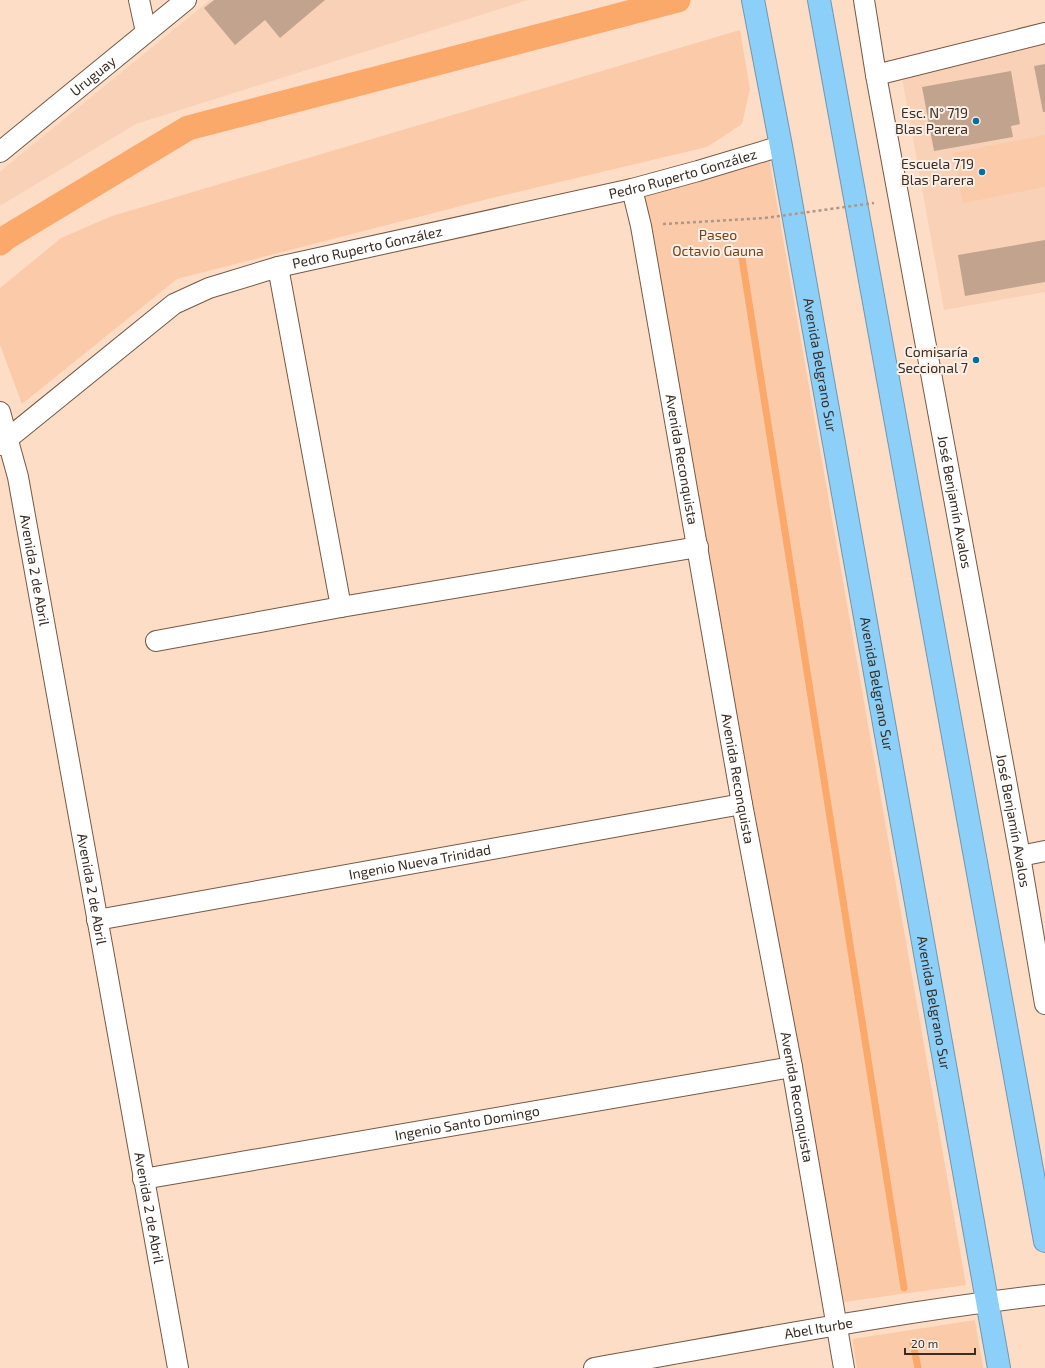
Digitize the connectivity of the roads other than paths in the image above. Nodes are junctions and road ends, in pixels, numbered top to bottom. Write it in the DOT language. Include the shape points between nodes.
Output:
graph roads {
  1 [pos="139,0"];
  2 [pos="186,0"];
  3 [pos="819,0"];
  4 [pos="864,0"];
  5 [pos="754,6"];
  6 [pos="146,32"];
  7 [pos="1045,32"];
  8 [pos="876,75"];
  9 [pos="781,146"];
  10 [pos="0,152"];
  11 [pos="632,189"];
  12 [pos="278,267"];
  13 [pos="0,412"];
  14 [pos="4,442"];
  15 [pos="698,547"];
  16 [pos="341,607"];
  17 [pos="156,641"];
  18 [pos="742,804"];
  19 [pos="1045,851"];
  20 [pos="1020,856"];
  21 [pos="97,920"];
  22 [pos="1045,1004"];
  23 [pos="792,1067"];
  24 [pos="143,1179"];
  25 [pos="1045,1241"];
  26 [pos="1045,1295"];
  27 [pos="987,1301"];
  28 [pos="836,1326"];
  29 [pos="178,1368"];
  30 [pos="594,1368"];
  31 [pos="844,1368"];
  32 [pos="999,1368"];
  1 -- 6 [label="street"];
  2 -- 6 [label="street, Uruguay"];
  3 -- 25 [label="highway"];
  4 -- 8 [label="street, José Benjamín Avalos"];
  5 -- 9 [label="highway, Avenida Belgrano Sur"];
  6 -- 10 [label="street, Uruguay"];
  7 -- 8 [label="street"];
  8 -- 20 [label="street, José Benjamín Avalos"];
  9 -- 11 [label="street, Pedro Ruperto González"];
  9 -- 27 [label="highway, Avenida Belgrano Sur"];
  11 -- 12 [label="street, Pedro Ruperto González"];
  11 -- 15 [label="street, Avenida Reconquista" via="641,226"];
  12 -- 14 [label="street, Pedro Ruperto González" via="210,288 174,304"];
  12 -- 16 [label="street"];
  13 -- 14 [label="street, Avenida 2 de Abril"];
  14 -- 21 [label="street, Avenida 2 de Abril" via="18,477"];
  15 -- 16 [label="street"];
  15 -- 18 [label="street, Avenida Reconquista"];
  16 -- 17 [label="street"];
  18 -- 21 [label="street, Ingenio Nueva Trinidad"];
  18 -- 23 [label="street, Avenida Reconquista"];
  19 -- 20 [label="street"];
  20 -- 22 [label="street, José Benjamín Avalos"];
  21 -- 24 [label="street, Avenida 2 de Abril"];
  23 -- 24 [label="street, Ingenio Santo Domingo"];
  23 -- 28 [label="street, Avenida Reconquista"];
  24 -- 29 [label="street, Avenida 2 de Abril"];
  26 -- 27 [label="street, Abel Iturbe"];
  27 -- 28 [label="street, Abel Iturbe"];
  27 -- 32 [label="highway, Avenida Belgrano Sur"];
  28 -- 30 [label="street, Abel Iturbe"];
  28 -- 31 [label="street, Avenida Reconquista"];
}
